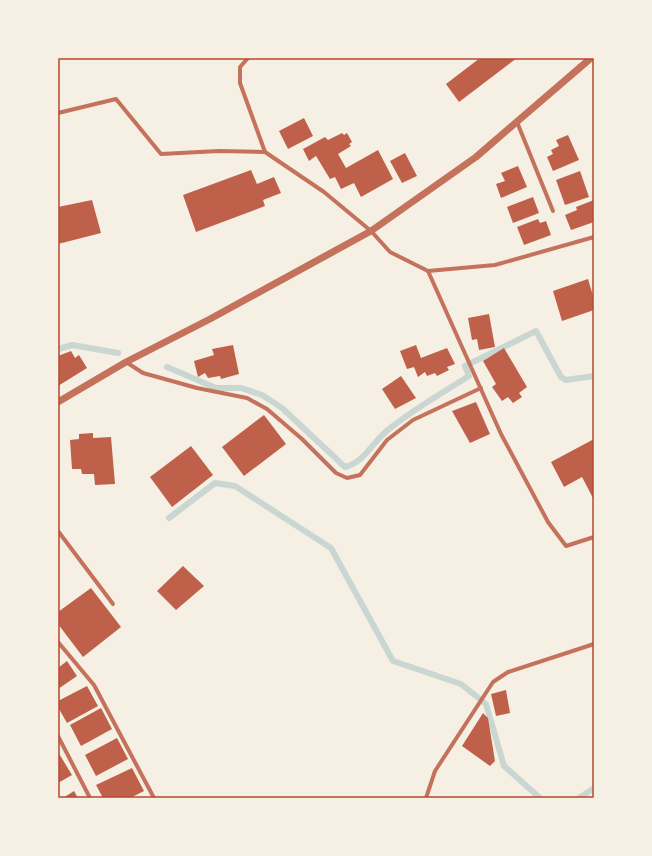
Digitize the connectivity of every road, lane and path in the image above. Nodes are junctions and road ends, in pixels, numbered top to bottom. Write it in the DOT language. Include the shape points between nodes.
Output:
graph roads {
  1 [pos="248,58"];
  2 [pos="591,58"];
  3 [pos="58,113"];
  4 [pos="517,122"];
  5 [pos="265,152"];
  6 [pos="553,211"];
  7 [pos="371,231"];
  8 [pos="594,237"];
  9 [pos="428,272"];
  10 [pos="126,362"];
  11 [pos="481,388"];
  12 [pos="58,402"];
  13 [pos="58,531"];
  14 [pos="594,537"];
  15 [pos="113,604"];
  16 [pos="58,642"];
  17 [pos="594,644"];
  18 [pos="58,736"];
  19 [pos="90,798"];
  20 [pos="154,798"];
  21 [pos="426,798"];
  1 -- 5 [label="street" via="240,67 240,83"];
  2 -- 4 [label="street"];
  3 -- 5 [label="street" via="116,99 161,154"];
  4 -- 6 [label="street"];
  4 -- 7 [label="street" via="476,157"];
  5 -- 7 [label="street" via="324,192"];
  7 -- 9 [label="street" via="390,252"];
  7 -- 10 [label="street" via="210,320"];
  8 -- 9 [label="street" via="495,265"];
  9 -- 11 [label="street"];
  10 -- 11 [label="street" via="143,373 247,398 267,409 336,473 348,478 360,475 386,440 413,420"];
  10 -- 12 [label="street"];
  11 -- 14 [label="street" via="501,434 548,522 566,546"];
  13 -- 15 [label="street"];
  16 -- 20 [label="street" via="94,685"];
  17 -- 21 [label="street" via="508,672 493,682 435,771"];
  18 -- 19 [label="street"];
}
